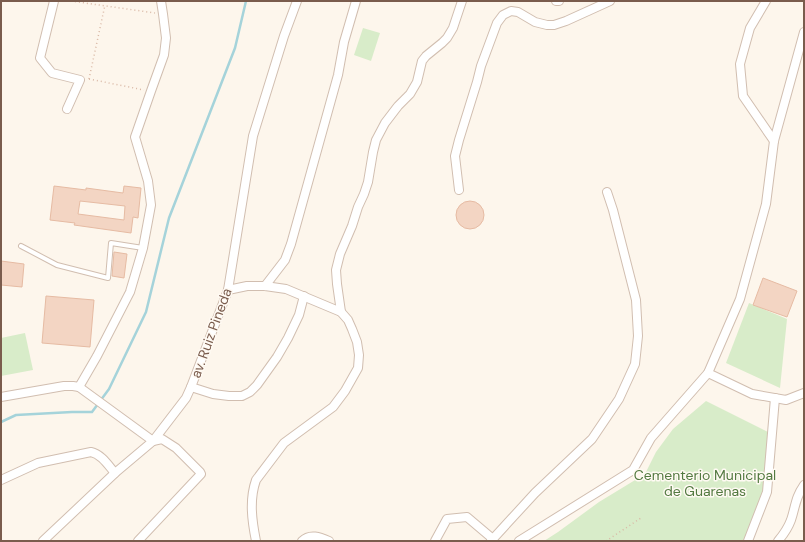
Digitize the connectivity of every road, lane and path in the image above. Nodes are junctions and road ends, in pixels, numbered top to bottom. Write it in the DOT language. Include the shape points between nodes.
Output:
graph roads {
  1 [pos="54,1"];
  2 [pos="71,1"];
  3 [pos="160,1"];
  4 [pos="297,1"];
  5 [pos="356,1"];
  6 [pos="462,1"];
  7 [pos="610,1"];
  8 [pos="766,1"];
  9 [pos="106,5"];
  10 [pos="163,14"];
  11 [pos="804,32"];
  12 [pos="89,79"];
  13 [pos="80,80"];
  14 [pos="151,91"];
  15 [pos="67,109"];
  16 [pos="774,142"];
  17 [pos="459,190"];
  18 [pos="607,192"];
  19 [pos="21,246"];
  20 [pos="143,248"];
  21 [pos="265,286"];
  22 [pos="228,290"];
  23 [pos="304,296"];
  24 [pos="341,312"];
  25 [pos="708,373"];
  26 [pos="79,387"];
  27 [pos="191,387"];
  28 [pos="804,393"];
  29 [pos="1,398"];
  30 [pos="775,398"];
  31 [pos="152,440"];
  32 [pos="115,473"];
  33 [pos="1,480"];
  34 [pos="804,485"];
  35 [pos="641,518"];
  36 [pos="492,540"];
  37 [pos="43,541"];
  38 [pos="138,541"];
  39 [pos="256,541"];
  40 [pos="302,541"];
  41 [pos="329,541"];
  42 [pos="435,541"];
  43 [pos="519,541"];
  44 [pos="606,541"];
  45 [pos="748,541"];
  46 [pos="778,541"];
  1 -- 13 [label="street" via="40,58 52,73"];
  2 -- 9 [label="path"];
  3 -- 10 [label="street"];
  4 -- 22 [label="street, av. Ruiz Pineda" via="253,136"];
  5 -- 21 [label="street" via="291,244 285,260"];
  6 -- 24 [label="street" via="447,38 426,56 410,94 385,123 376,140 368,182 336,270"];
  7 -- 17 [label="street" via="554,25 536,22 511,11 497,22 481,66 455,156"];
  8 -- 16 [label="street" via="750,28 740,64 743,96"];
  9 -- 10 [label="path"];
  9 -- 12 [label="path"];
  10 -- 14 [label="street" via="166,38 164,55"];
  11 -- 16 [label="street"];
  12 -- 13 [label="path"];
  12 -- 14 [label="path"];
  13 -- 15 [label="street"];
  14 -- 20 [label="street" via="135,137 148,181 150,205"];
  16 -- 25 [label="street" via="766,204 740,299"];
  18 -- 36 [label="street" via="636,300 638,336 635,364 619,399 592,439 535,493"];
  19 -- 20 [label="lane" via="57,265 108,278 110,243"];
  20 -- 26 [label="street" via="130,292"];
  21 -- 22 [label="street"];
  21 -- 23 [label="street" via="286,289"];
  22 -- 27 [label="street, av. Ruiz Pineda"];
  23 -- 24 [label="street"];
  23 -- 27 [label="street" via="299,315 288,338 250,392 242,396 229,396"];
  24 -- 39 [label="street" via="348,320 357,342 358,368 333,407 284,443 256,480 252,506"];
  25 -- 30 [label="street" via="752,394"];
  25 -- 43 [label="street" via="651,438 633,470"];
  26 -- 29 [label="street" via="64,386"];
  26 -- 31 [label="street"];
  27 -- 31 [label="street, av. Ruiz Pineda" via="186,398"];
  28 -- 30 [label="street" via="786,400"];
  30 -- 45 [label="street" via="766,492"];
  31 -- 32 [label="street, av. Ruiz Pineda"];
  31 -- 38 [label="street" via="164,439 201,474"];
  32 -- 33 [label="street" via="100,456 91,452 38,463"];
  32 -- 37 [label="street, av. Ruiz Pineda"];
  34 -- 46 [label="street" via="798,495 788,528"];
  35 -- 44 [label="path"];
  36 -- 42 [label="street" via="467,517 446,519"];
  40 -- 41 [label="street" via="311,536"];
}
